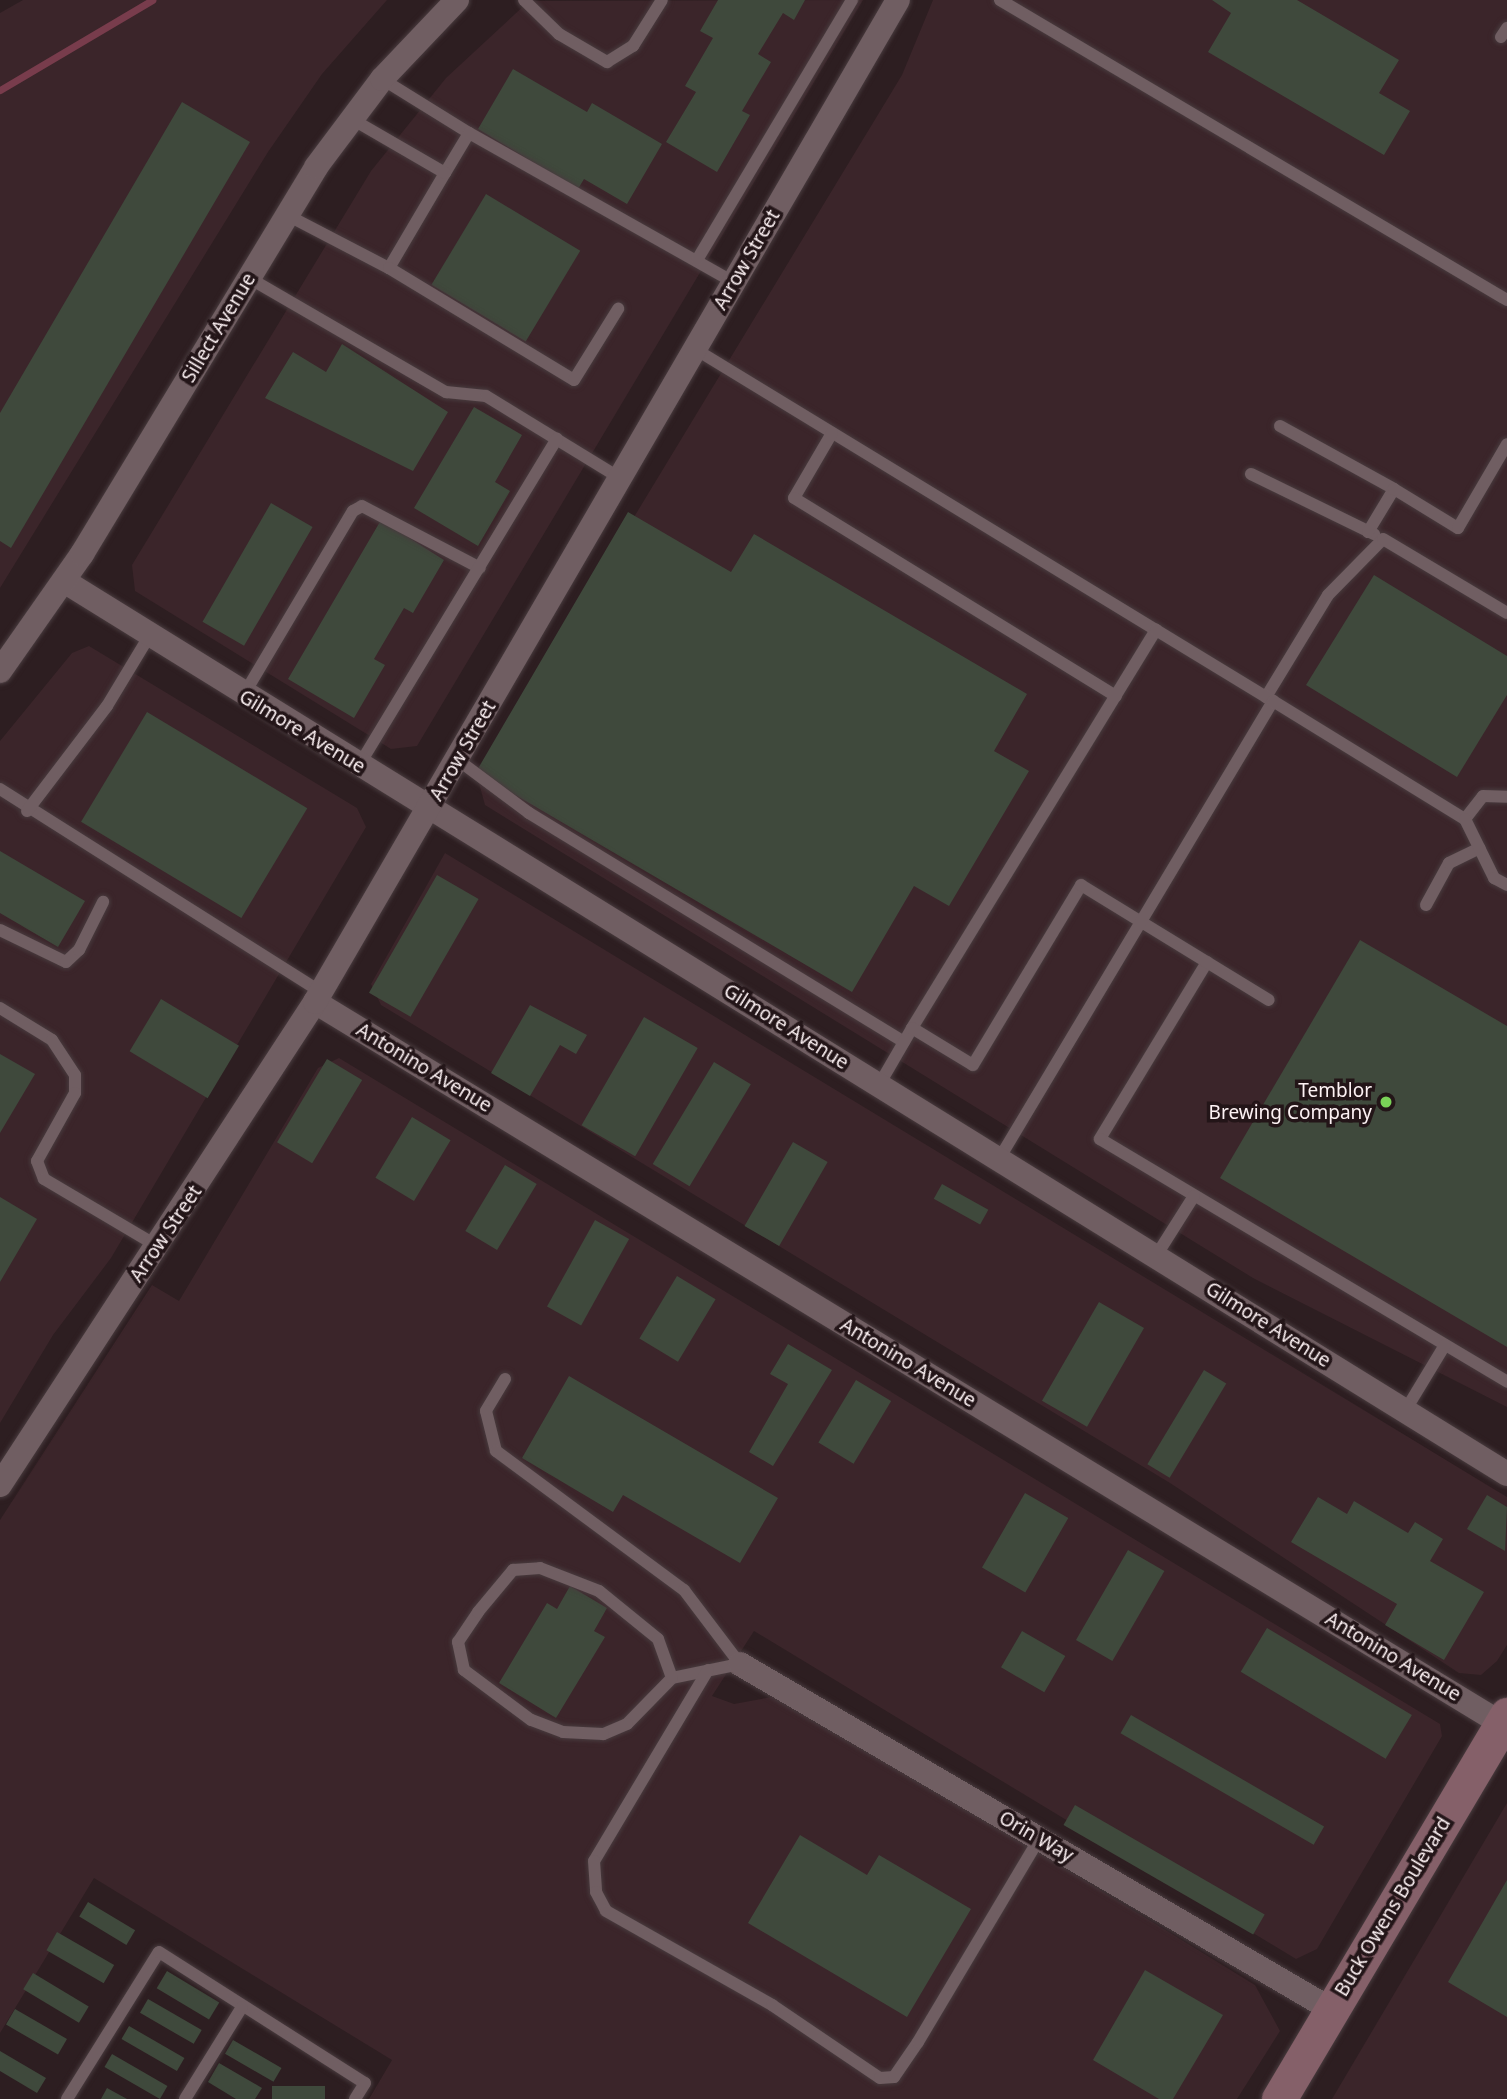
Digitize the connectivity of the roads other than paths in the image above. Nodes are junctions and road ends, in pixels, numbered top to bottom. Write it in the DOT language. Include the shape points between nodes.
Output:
graph roads {
  1 [pos="457,0"];
  2 [pos="524,0"];
  3 [pos="662,0"];
  4 [pos="852,0"];
  5 [pos="898,0"];
  6 [pos="1000,0"];
  7 [pos="382,79"];
  8 [pos="350,118"];
  9 [pos="469,133"];
  10 [pos="445,173"];
  11 [pos="287,215"];
  12 [pos="697,260"];
  13 [pos="389,268"];
  14 [pos="249,278"];
  15 [pos="733,282"];
  16 [pos="1507,300"];
  17 [pos="618,309"];
  18 [pos="695,349"];
  19 [pos="1280,426"];
  20 [pos="832,433"];
  21 [pos="557,439"];
  22 [pos="1507,444"];
  23 [pos="1251,474"];
  24 [pos="621,478"];
  25 [pos="1394,489"];
  26 [pos="1368,532"];
  27 [pos="1383,539"];
  28 [pos="480,568"];
  29 [pos="64,581"];
  30 [pos="1507,613"];
  31 [pos="1156,630"];
  32 [pos="148,638"];
  33 [pos="0,671"];
  34 [pos="243,696"];
  35 [pos="1116,696"];
  36 [pos="1269,699"];
  37 [pos="458,761"];
  38 [pos="358,766"];
  39 [pos="0,789"];
  40 [pos="1507,797"];
  41 [pos="431,807"];
  42 [pos="27,811"];
  43 [pos="1465,819"];
  44 [pos="1480,848"];
  45 [pos="1506,882"];
  46 [pos="103,902"];
  47 [pos="1426,905"];
  48 [pos="1141,922"];
  49 [pos="0,930"];
  50 [pos="1207,962"];
  51 [pos="318,997"];
  52 [pos="1269,1000"];
  53 [pos="0,1008"];
  54 [pos="912,1028"];
  55 [pos="904,1042"];
  56 [pos="879,1085"];
  57 [pos="999,1160"];
  58 [pos="1194,1196"];
  59 [pos="159,1247"];
  60 [pos="1156,1256"];
  61 [pos="1445,1345"];
  62 [pos="505,1379"];
  63 [pos="1507,1382"];
  64 [pos="1405,1410"];
  65 [pos="1507,1474"];
  66 [pos="0,1485"];
  67 [pos="740,1664"];
  68 [pos="708,1670"];
  69 [pos="672,1678"];
  70 [pos="1504,1719"];
  71 [pos="1039,1839"];
  72 [pos="242,2007"];
  73 [pos="1332,2010"];
  74 [pos="67,2099"];
  75 [pos="185,2099"];
  76 [pos="355,2099"];
  77 [pos="1279,2099"];
  1 -- 7 [label="street, Sillect Avenue"];
  2 -- 3 [label="lane" via="559,34 607,62 633,46"];
  4 -- 12 [label="lane"];
  5 -- 15 [label="street, Arrow Street"];
  6 -- 16 [label="lane"];
  7 -- 8 [label="street, Sillect Avenue"];
  7 -- 9 [label="lane"];
  8 -- 10 [label="lane"];
  8 -- 11 [label="street, Sillect Avenue"];
  9 -- 10 [label="lane"];
  9 -- 12 [label="lane"];
  10 -- 13 [label="lane"];
  11 -- 13 [label="lane"];
  11 -- 14 [label="street, Sillect Avenue"];
  12 -- 15 [label="lane"];
  13 -- 17 [label="lane" via="574,380"];
  14 -- 21 [label="lane" via="446,392 486,396"];
  14 -- 29 [label="street, Sillect Avenue"];
  15 -- 18 [label="street, Arrow Street"];
  18 -- 20 [label="lane"];
  18 -- 24 [label="street, Arrow Street"];
  19 -- 25 [label="lane"];
  20 -- 31 [label="lane"];
  20 -- 35 [label="lane" via="794,498"];
  21 -- 24 [label="lane"];
  21 -- 28 [label="lane"];
  22 -- 25 [label="lane" via="1458,528"];
  23 -- 26 [label="lane"];
  24 -- 37 [label="street, Arrow Street"];
  25 -- 26 [label="lane"];
  26 -- 27 [label="lane"];
  27 -- 30 [label="lane"];
  27 -- 36 [label="lane" via="1328,595"];
  28 -- 34 [label="lane" via="362,506 353,511"];
  28 -- 38 [label="lane"];
  29 -- 32 [label="street, Gilmore Avenue"];
  29 -- 33 [label="street, Sillect Avenue"];
  31 -- 35 [label="lane"];
  31 -- 36 [label="lane"];
  32 -- 34 [label="street, Gilmore Avenue"];
  32 -- 42 [label="lane" via="107,706"];
  34 -- 38 [label="street, Gilmore Avenue"];
  35 -- 54 [label="lane"];
  36 -- 43 [label="lane"];
  36 -- 48 [label="lane"];
  37 -- 41 [label="street, Arrow Street"];
  37 -- 55 [label="lane" via="529,813"];
  38 -- 41 [label="street, Gilmore Avenue"];
  39 -- 42 [label="lane"];
  40 -- 43 [label="lane" via="1483,796"];
  41 -- 51 [label="street, Arrow Street"];
  41 -- 56 [label="street, Gilmore Avenue"];
  42 -- 51 [label="lane"];
  43 -- 44 [label="lane"];
  44 -- 45 [label="lane"];
  44 -- 47 [label="lane" via="1449,863"];
  46 -- 49 [label="lane" via="79,950 66,962"];
  48 -- 50 [label="lane"];
  48 -- 54 [label="lane" via="1082,885 973,1065"];
  48 -- 57 [label="lane"];
  50 -- 52 [label="lane"];
  50 -- 58 [label="lane" via="1100,1139"];
  51 -- 59 [label="street, Arrow Street"];
  51 -- 70 [label="street, Antonino Avenue"];
  53 -- 59 [label="lane" via="52,1040 75,1075 75,1093 37,1161 44,1179"];
  54 -- 55 [label="lane"];
  55 -- 56 [label="lane"];
  56 -- 57 [label="street, Gilmore Avenue"];
  57 -- 60 [label="street, Gilmore Avenue"];
  58 -- 60 [label="lane"];
  58 -- 61 [label="lane"];
  59 -- 66 [label="street, Arrow Street" via="58,1388"];
  60 -- 64 [label="street, Gilmore Avenue"];
  61 -- 63 [label="lane"];
  61 -- 64 [label="lane"];
  62 -- 67 [label="lane" via="486,1411 496,1451 684,1590"];
  64 -- 65 [label="street, Gilmore Avenue"];
  67 -- 68 [label="lane"];
  67 -- 71 [label="street, Orin Way"];
  68 -- 69 [label="lane"];
  68 -- 71 [label="lane" via="594,1861 596,1892 606,1911 772,2005 880,2078 894,2077 918,2042"];
  69 -- 69 [label="lane" via="627,1724 603,1734 563,1732 530,1720 464,1670 458,1642 513,1570 540,1568 599,1591 658,1639"];
  70 -- 73 [label="main road, Buck Owens Boulevard"];
  71 -- 73 [label="street, Orin Way"];
  72 -- 74 [label="lane" via="159,1952"];
  72 -- 75 [label="lane"];
  72 -- 76 [label="lane" via="365,2083"];
  73 -- 77 [label="main road, Buck Owens Boulevard"];
}
